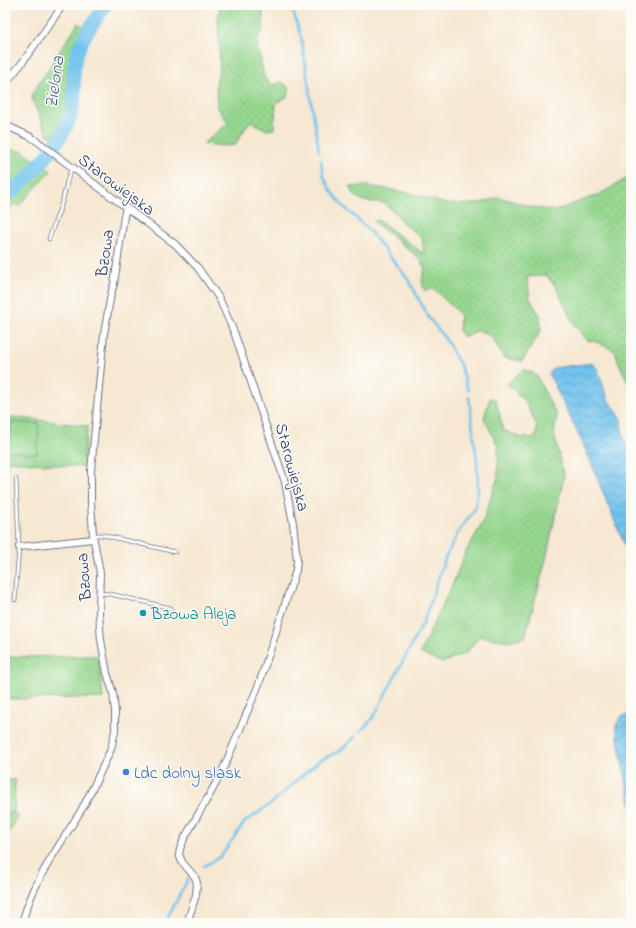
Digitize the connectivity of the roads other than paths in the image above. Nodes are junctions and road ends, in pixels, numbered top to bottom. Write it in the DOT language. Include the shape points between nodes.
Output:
graph roads {
  1 [pos="63,5"];
  2 [pos="5,84"];
  3 [pos="5,125"];
  4 [pos="72,168"];
  5 [pos="126,208"];
  6 [pos="49,239"];
  7 [pos="16,479"];
  8 [pos="93,537"];
  9 [pos="19,547"];
  10 [pos="175,552"];
  11 [pos="100,593"];
  12 [pos="15,600"];
  13 [pos="171,608"];
  14 [pos="22,923"];
  15 [pos="187,923"];
  1 -- 2 [label="street"];
  3 -- 4 [label="street, Starowiejska" via="31,137"];
  4 -- 5 [label="street, Starowiejska"];
  4 -- 6 [label="lane"];
  5 -- 8 [label="street, Bzowa" via="104,334 91,470"];
  5 -- 15 [label="street, Starowiejska" via="186,254 219,298 234,332 285,482 297,560 294,578 259,684 222,772 180,849 182,862 197,883"];
  7 -- 9 [label="lane"];
  8 -- 9 [label="street"];
  8 -- 10 [label="lane" via="104,535"];
  8 -- 11 [label="street, Bzowa" via="100,573"];
  9 -- 12 [label="lane"];
  11 -- 13 [label="lane"];
  11 -- 14 [label="street, Bzowa" via="101,640 115,711 114,741 87,800 43,870 28,902"];
}
